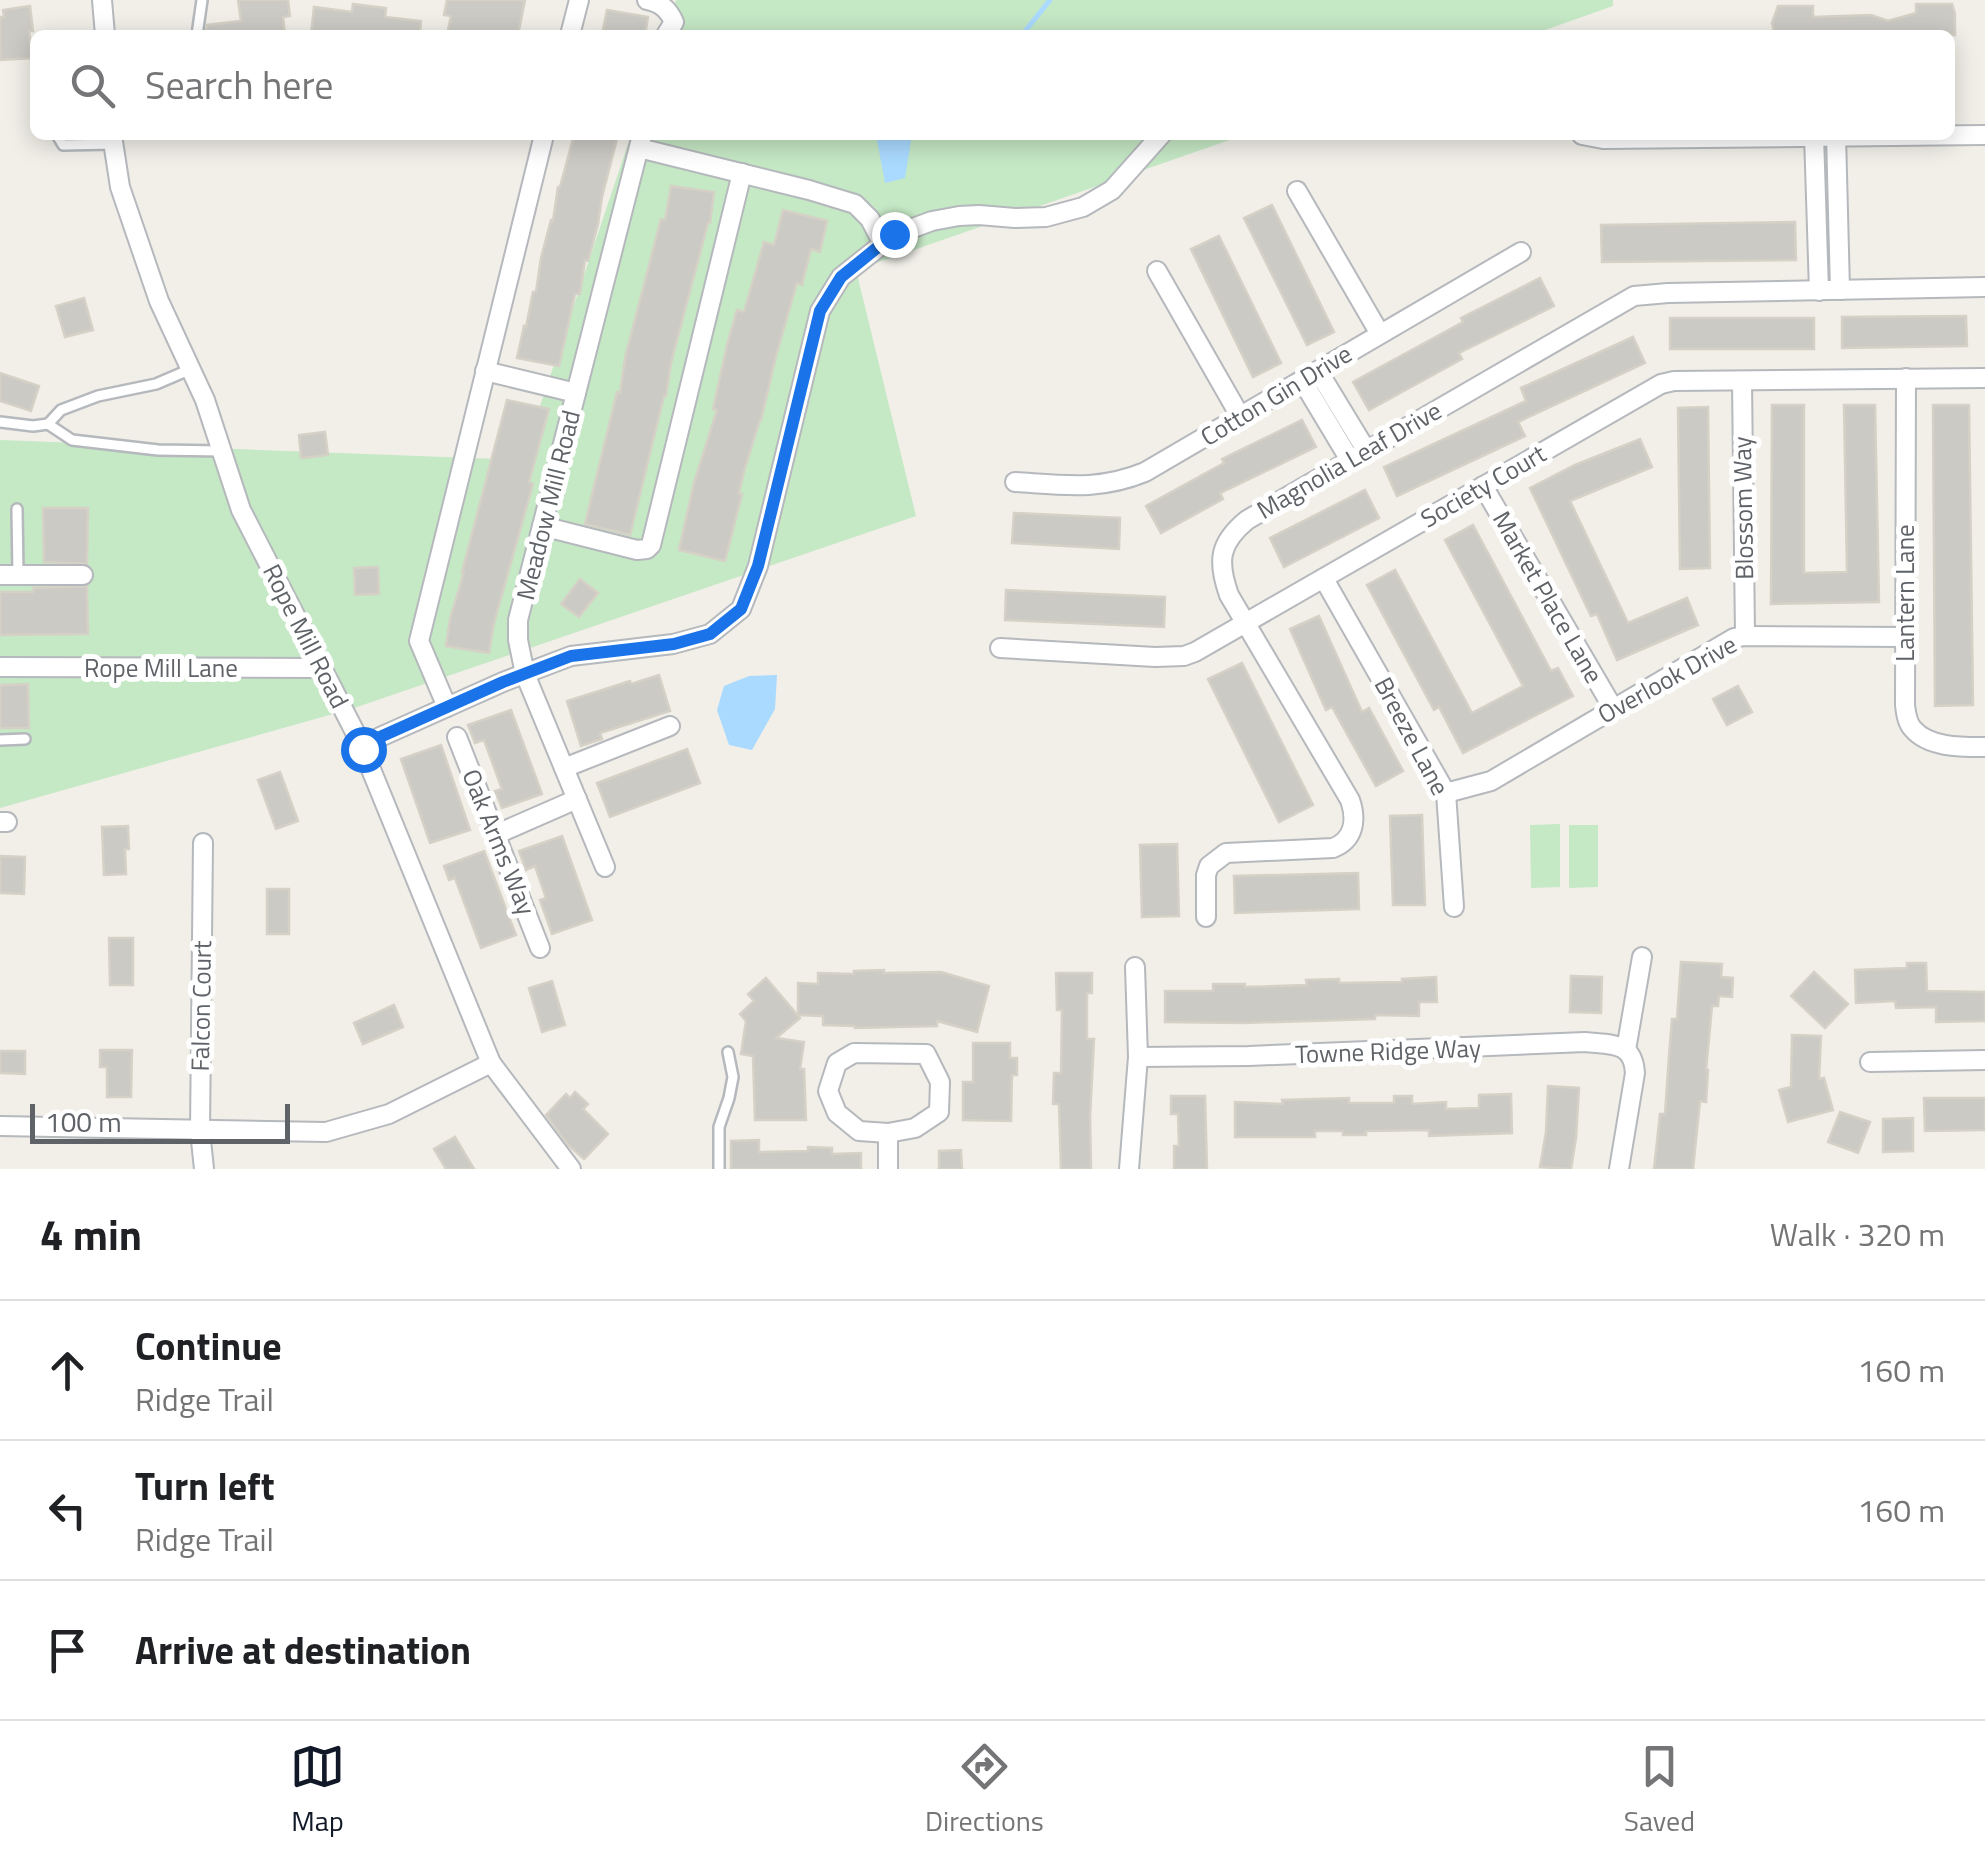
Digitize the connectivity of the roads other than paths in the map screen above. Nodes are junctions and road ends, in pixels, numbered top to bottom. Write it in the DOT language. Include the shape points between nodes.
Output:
graph roads {
  1 [pos="102,0"];
  2 [pos="202,0"];
  3 [pos="579,0"];
  4 [pos="647,0"];
  5 [pos="670,28"];
  6 [pos="104,30"];
  7 [pos="198,30"];
  8 [pos="571,30"];
  9 [pos="1955,135"];
  10 [pos="1985,135"];
  11 [pos="60,140"];
  12 [pos="113,140"];
  13 [pos="543,140"];
  14 [pos="1157,140"];
  15 [pos="1814,140"];
  16 [pos="1836,140"];
  17 [pos="640,142"];
  18 [pos="742,174"];
  19 [pos="1296,191"];
  20 [pos="882,242"];
  21 [pos="1520,252"];
  22 [pos="1157,272"];
  23 [pos="1985,288"];
  24 [pos="1840,290"];
  25 [pos="1819,291"];
  26 [pos="1380,334"];
  27 [pos="191,370"];
  28 [pos="485,371"];
  29 [pos="1310,375"];
  30 [pos="1906,378"];
  31 [pos="1985,378"];
  32 [pos="1742,381"];
  33 [pos="576,393"];
  34 [pos="1240,416"];
  35 [pos="0,422"];
  36 [pos="48,424"];
  37 [pos="222,451"];
  38 [pos="1358,455"];
  39 [pos="1015,482"];
  40 [pos="1484,486"];
  41 [pos="17,509"];
  42 [pos="542,526"];
  43 [pos="9,575"];
  44 [pos="82,575"];
  45 [pos="1324,579"];
  46 [pos="1247,624"];
  47 [pos="1745,636"];
  48 [pos="1906,637"];
  49 [pos="1000,648"];
  50 [pos="0,667"];
  51 [pos="323,668"];
  52 [pos="525,674"];
  53 [pos="446,707"];
  54 [pos="1613,708"];
  55 [pos="670,726"];
  56 [pos="457,737"];
  57 [pos="25,739"];
  58 [pos="0,740"];
  59 [pos="1985,748"];
  60 [pos="363,749"];
  61 [pos="564,768"];
  62 [pos="1446,793"];
  63 [pos="577,799"];
  64 [pos="497,834"];
  65 [pos="203,842"];
  66 [pos="605,867"];
  67 [pos="1454,907"];
  68 [pos="1206,917"];
  69 [pos="540,948"];
  70 [pos="1642,957"];
  71 [pos="1136,967"];
  72 [pos="1626,1050"];
  73 [pos="728,1052"];
  74 [pos="1138,1057"];
  75 [pos="1985,1060"];
  76 [pos="1870,1062"];
  77 [pos="491,1063"];
  78 [pos="0,1126"];
  79 [pos="200,1130"];
  80 [pos="888,1134"];
  81 [pos="204,1169"];
  82 [pos="571,1169"];
  83 [pos="719,1169"];
  84 [pos="888,1169"];
  85 [pos="1129,1169"];
  86 [pos="1619,1169"];
  1 -- 6 [label="street"];
  2 -- 7 [label="lane"];
  3 -- 8 [label="street"];
  4 -- 5 [label="street" via="665,8"];
  9 -- 10 [label="street"];
  11 -- 12 [label="lane"];
  12 -- 27 [label="street, Rope Mill Road" via="120,187"];
  13 -- 28 [label="street"];
  14 -- 20 [label="street" via="1112,190 1083,208 1046,217 959,216"];
  15 -- 25 [label="street"];
  16 -- 24 [label="street"];
  17 -- 18 [label="street"];
  17 -- 33 [label="street, Meadow Mill Road"];
  18 -- 20 [label="street" via="855,204"];
  18 -- 42 [label="street" via="651,545 638,550"];
  19 -- 26 [label="street"];
  20 -- 52 [label="street" via="841,277 820,311 758,566 741,609 710,634 571,656"];
  21 -- 26 [label="street, Cotton Gin Drive"];
  22 -- 34 [label="street"];
  23 -- 24 [label="street, Magnolia Leaf Drive"];
  24 -- 25 [label="street, Magnolia Leaf Drive"];
  25 -- 38 [label="street, Magnolia Leaf Drive" via="1634,296"];
  26 -- 29 [label="street, Cotton Gin Drive"];
  27 -- 36 [label="lane" via="98,396 62,410"];
  27 -- 37 [label="street, Rope Mill Road"];
  28 -- 33 [label="street"];
  28 -- 53 [label="street" via="419,641"];
  29 -- 34 [label="street, Cotton Gin Drive"];
  29 -- 38 [label="street"];
  30 -- 31 [label="street, Society Court"];
  30 -- 32 [label="street, Society Court"];
  30 -- 48 [label="street, Lantern Lane"];
  32 -- 40 [label="street, Society Court" via="1660,384"];
  32 -- 47 [label="street, Blossom Way"];
  33 -- 42 [label="street, Meadow Mill Road"];
  34 -- 39 [label="street, Cotton Gin Drive" via="1126,480 1097,486"];
  35 -- 36 [label="lane"];
  36 -- 37 [label="lane" via="72,440"];
  37 -- 51 [label="street, Rope Mill Road" via="241,510"];
  38 -- 46 [label="street, Magnolia Leaf Drive" via="1247,520 1226,542 1224,579"];
  40 -- 45 [label="street, Society Court"];
  40 -- 54 [label="street, Market Place Lane"];
  41 -- 43 [label="lane"];
  42 -- 52 [label="street, Meadow Mill Road" via="518,620"];
  43 -- 44 [label="street"];
  45 -- 46 [label="street, Society Court"];
  45 -- 62 [label="street, Breeze Lane"];
  46 -- 49 [label="street, Society Court" via="1169,658"];
  46 -- 68 [label="street, Magnolia Leaf Drive" via="1350,800 1354,826 1344,844 1333,848 1226,853 1206,874"];
  47 -- 48 [label="street, Overlook Drive"];
  47 -- 54 [label="street, Overlook Drive"];
  48 -- 59 [label="street, Lantern Lane" via="1905,705 1913,729 1936,742"];
  50 -- 51 [label="street, Rope Mill Lane"];
  51 -- 60 [label="street, Rope Mill Road"];
  52 -- 53 [label="street"];
  52 -- 61 [label="street, Meadow Mill Road"];
  53 -- 60 [label="street"];
  54 -- 62 [label="street, Overlook Drive" via="1491,780"];
  55 -- 61 [label="street"];
  56 -- 64 [label="street, Oak Arms Way"];
  57 -- 58 [label="lane"];
  60 -- 77 [label="street, Rope Mill Road"];
  61 -- 63 [label="street, Meadow Mill Road"];
  62 -- 67 [label="street, Breeze Lane"];
  63 -- 64 [label="street"];
  63 -- 66 [label="street, Meadow Mill Road"];
  64 -- 69 [label="street, Oak Arms Way"];
  65 -- 79 [label="street, Falcon Court"];
  70 -- 72 [label="street"];
  71 -- 74 [label="street"];
  72 -- 74 [label="street, Towne Ridge Way" via="1585,1042"];
  72 -- 86 [label="street" via="1636,1073"];
  73 -- 83 [label="lane" via="733,1077 719,1127"];
  74 -- 85 [label="street"];
  75 -- 76 [label="street"];
  77 -- 79 [label="street" via="389,1114 326,1132"];
  77 -- 82 [label="street, Rope Mill Road"];
  78 -- 79 [label="street"];
  79 -- 81 [label="street, Falcon Court"];
  80 -- 80 [label="street" via="915,1128 938,1112 940,1082 926,1054 854,1053 837,1063 828,1091 837,1113 859,1131"];
  80 -- 84 [label="street"];
}
